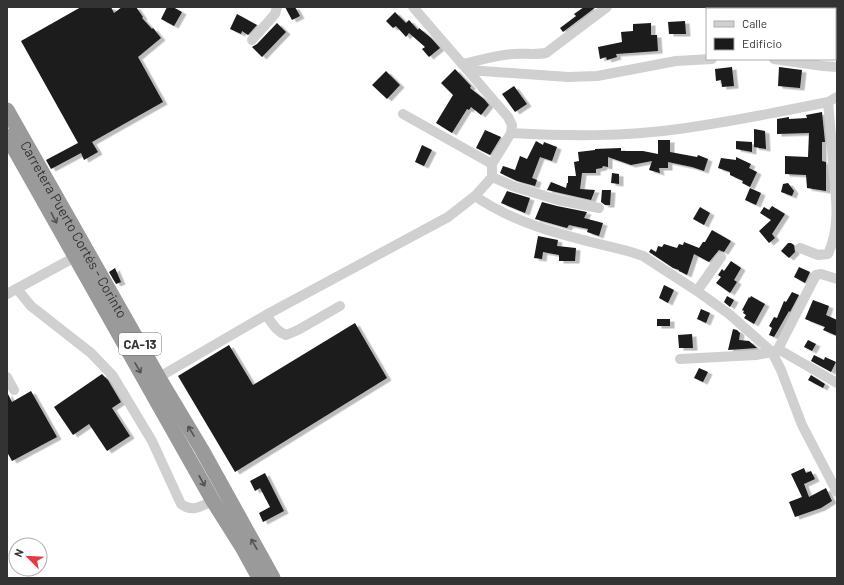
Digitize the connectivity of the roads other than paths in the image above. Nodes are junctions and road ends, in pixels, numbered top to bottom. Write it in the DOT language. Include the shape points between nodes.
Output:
graph roads {
  1 [pos="277,7"];
  2 [pos="413,7"];
  3 [pos="606,7"];
  4 [pos="252,40"];
  5 [pos="706,59"];
  6 [pos="782,60"];
  7 [pos="465,67"];
  8 [pos="837,67"];
  9 [pos="833,99"];
  10 [pos="7,110"];
  11 [pos="403,114"];
  12 [pos="511,133"];
  13 [pos="7,136"];
  14 [pos="24,152"];
  15 [pos="492,164"];
  16 [pos="492,177"];
  17 [pos="475,196"];
  18 [pos="599,208"];
  19 [pos="800,248"];
  20 [pos="75,257"];
  21 [pos="721,257"];
  22 [pos="837,279"];
  23 [pos="18,289"];
  24 [pos="698,291"];
  25 [pos="7,294"];
  26 [pos="340,306"];
  27 [pos="266,315"];
  28 [pos="775,350"];
  29 [pos="680,359"];
  30 [pos="7,377"];
  31 [pos="153,380"];
  32 [pos="837,383"];
  33 [pos="14,390"];
  34 [pos="835,482"];
  35 [pos="837,492"];
  36 [pos="213,501"];
  37 [pos="259,578"];
  38 [pos="273,578"];
  1 -- 4 [label="street" via="275,14"];
  2 -- 7 [label="street"];
  3 -- 7 [label="street" via="546,53 510,54"];
  5 -- 7 [label="street" via="676,61 597,76 568,77"];
  6 -- 8 [label="street"];
  7 -- 12 [label="street" via="508,117 512,125"];
  9 -- 12 [label="street" via="758,116 678,129 566,136"];
  9 -- 19 [label="street" via="837,204 833,244 828,254 818,255"];
  10 -- 14 [label="highway, Carretera Puerto Cortés - Corinto / CA-13"];
  11 -- 15 [label="street"];
  12 -- 15 [label="street"];
  13 -- 14 [label="highway, Carretera Puerto Cortés - Corinto / CA-13"];
  14 -- 20 [label="highway, Carretera Puerto Cortés - Corinto / CA-13, one-way"];
  14 -- 31 [label="highway, Carretera Puerto Cortés - Corinto / CA-13"];
  15 -- 16 [label="street"];
  16 -- 17 [label="street"];
  16 -- 18 [label="street" via="558,200"];
  17 -- 24 [label="street" via="508,216 533,225 643,256"];
  17 -- 27 [label="street" via="448,218"];
  20 -- 23 [label="street"];
  20 -- 31 [label="highway, Carretera Puerto Cortés - Corinto / CA-13, one-way"];
  21 -- 24 [label="street"];
  22 -- 28 [label="street" via="816,275"];
  23 -- 25 [label="street"];
  23 -- 36 [label="street" via="31,306 91,353 113,376 152,441 181,504 194,509"];
  24 -- 28 [label="street"];
  26 -- 27 [label="street" via="286,335 275,328"];
  27 -- 31 [label="street"];
  28 -- 29 [label="street" via="756,355"];
  28 -- 32 [label="street"];
  28 -- 34 [label="street" via="802,425"];
  30 -- 33 [label="street"];
  31 -- 36 [label="highway, Carretera Puerto Cortés - Corinto / CA-13, one-way"];
  38 -- 31 [label="highway, Carretera Puerto Cortés - Corinto / CA-13, one-way" via="202,450"];
  34 -- 35 [label="street"];
  36 -- 37 [label="highway, Carretera Puerto Cortés - Corinto / CA-13"];
}
